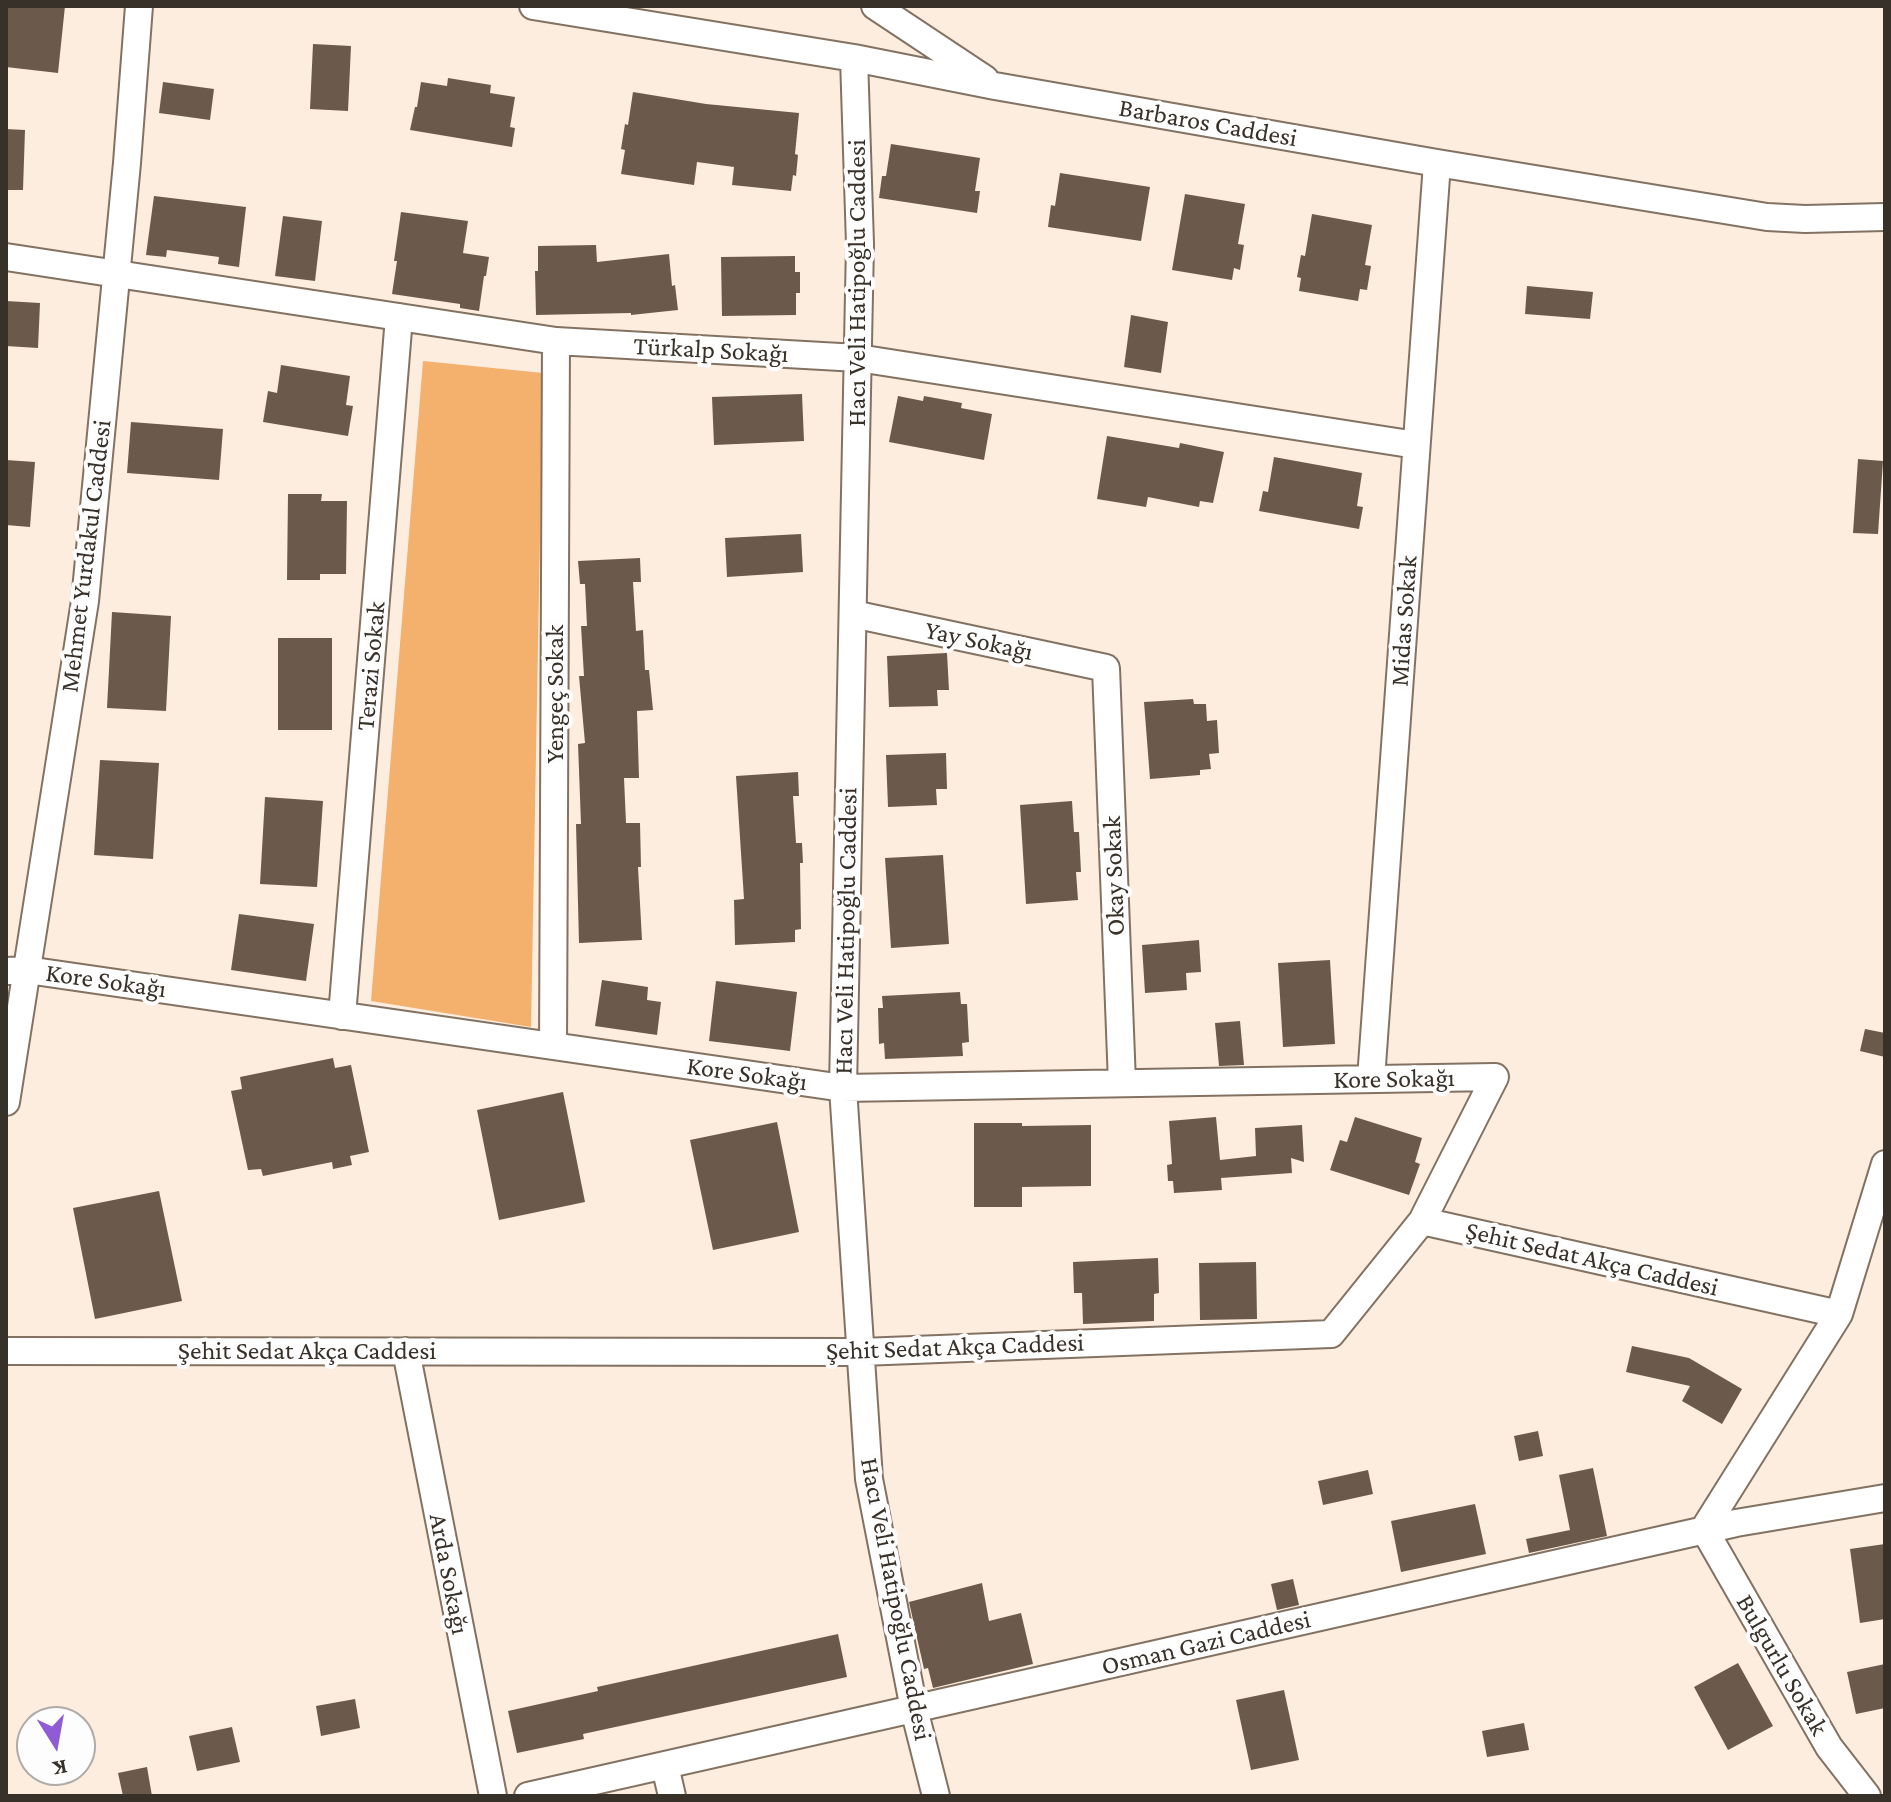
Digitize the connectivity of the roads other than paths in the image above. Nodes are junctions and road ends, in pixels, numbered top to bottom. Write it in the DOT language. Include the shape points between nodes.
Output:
graph roads {
  1 [pos="139,6"];
  2 [pos="533,6"];
  3 [pos="875,6"];
  4 [pos="854,58"];
  5 [pos="995,86"];
  6 [pos="1437,163"];
  7 [pos="1885,217"];
  8 [pos="6,257"];
  9 [pos="116,275"];
  10 [pos="399,317"];
  11 [pos="556,341"];
  12 [pos="858,358"];
  13 [pos="1416,445"];
  14 [pos="853,614"];
  15 [pos="1106,668"];
  16 [pos="16,970"];
  17 [pos="342,1016"];
  18 [pos="553,1046"];
  19 [pos="1371,1079"];
  20 [pos="1122,1083"];
  21 [pos="843,1088"];
  22 [pos="6,1102"];
  23 [pos="1885,1164"];
  24 [pos="1422,1221"];
  25 [pos="1839,1314"];
  26 [pos="6,1351"];
  27 [pos="406,1351"];
  28 [pos="861,1352"];
  29 [pos="1885,1498"];
  30 [pos="1704,1529"];
  31 [pos="914,1709"];
  32 [pos="665,1766"];
  33 [pos="493,1796"];
  34 [pos="528,1796"];
  35 [pos="672,1796"];
  36 [pos="936,1796"];
  37 [pos="1867,1796"];
  1 -- 9 [label="street, Mehmet Yurdakul Caddesi"];
  2 -- 4 [label="street, Barbaros Caddesi"];
  3 -- 5 [label="street"];
  4 -- 5 [label="street, Barbaros Caddesi"];
  4 -- 12 [label="street, Hacı Veli Hatipoğlu Caddesi"];
  5 -- 6 [label="street, Barbaros Caddesi"];
  6 -- 7 [label="street, Barbaros Caddesi" via="1767,217"];
  6 -- 13 [label="street, Midas Sokak"];
  8 -- 9 [label="street, Türkalp Sokağı"];
  9 -- 10 [label="street, Türkalp Sokağı"];
  9 -- 16 [label="street, Mehmet Yurdakul Caddesi" via="85,601"];
  10 -- 11 [label="street, Türkalp Sokağı"];
  10 -- 17 [label="street, Terazi Sokak"];
  11 -- 12 [label="street, Türkalp Sokağı"];
  11 -- 18 [label="street, Yengeç Sokak"];
  12 -- 13 [label="street, Türkalp Sokağı"];
  12 -- 14 [label="street, Hacı Veli Hatipoğlu Caddesi"];
  13 -- 19 [label="street, Midas Sokak"];
  14 -- 15 [label="street, Yay Sokağı"];
  14 -- 21 [label="street, Hacı Veli Hatipoğlu Caddesi"];
  15 -- 20 [label="street, Okay Sokak"];
  16 -- 17 [label="street, Kore Sokağı"];
  16 -- 22 [label="street, Mehmet Yurdakul Caddesi"];
  17 -- 18 [label="street, Kore Sokağı"];
  18 -- 21 [label="street, Kore Sokağı"];
  19 -- 20 [label="street, Kore Sokağı"];
  19 -- 24 [label="street, Kore Sokağı" via="1495,1077"];
  20 -- 21 [label="street, Kore Sokağı"];
  21 -- 28 [label="street, Hacı Veli Hatipoğlu Caddesi"];
  23 -- 25 [label="street"];
  24 -- 25 [label="street, Şehit Sedat Akça Caddesi"];
  24 -- 28 [label="street, Şehit Sedat Akça Caddesi" via="1331,1334"];
  25 -- 30 [label="street"];
  26 -- 27 [label="street, Şehit Sedat Akça Caddesi"];
  27 -- 28 [label="street, Şehit Sedat Akça Caddesi"];
  27 -- 33 [label="street, Arda Sokağı"];
  28 -- 31 [label="street, Hacı Veli Hatipoğlu Caddesi" via="869,1479"];
  29 -- 30 [label="street, Osman Gazi Caddesi"];
  30 -- 31 [label="street, Osman Gazi Caddesi"];
  30 -- 37 [label="street, Bulgurlu Sokak" via="1829,1747"];
  31 -- 32 [label="street, Osman Gazi Caddesi"];
  31 -- 36 [label="street, Hacı Veli Hatipoğlu Caddesi"];
  32 -- 34 [label="street, Osman Gazi Caddesi"];
  32 -- 35 [label="street"];
}
